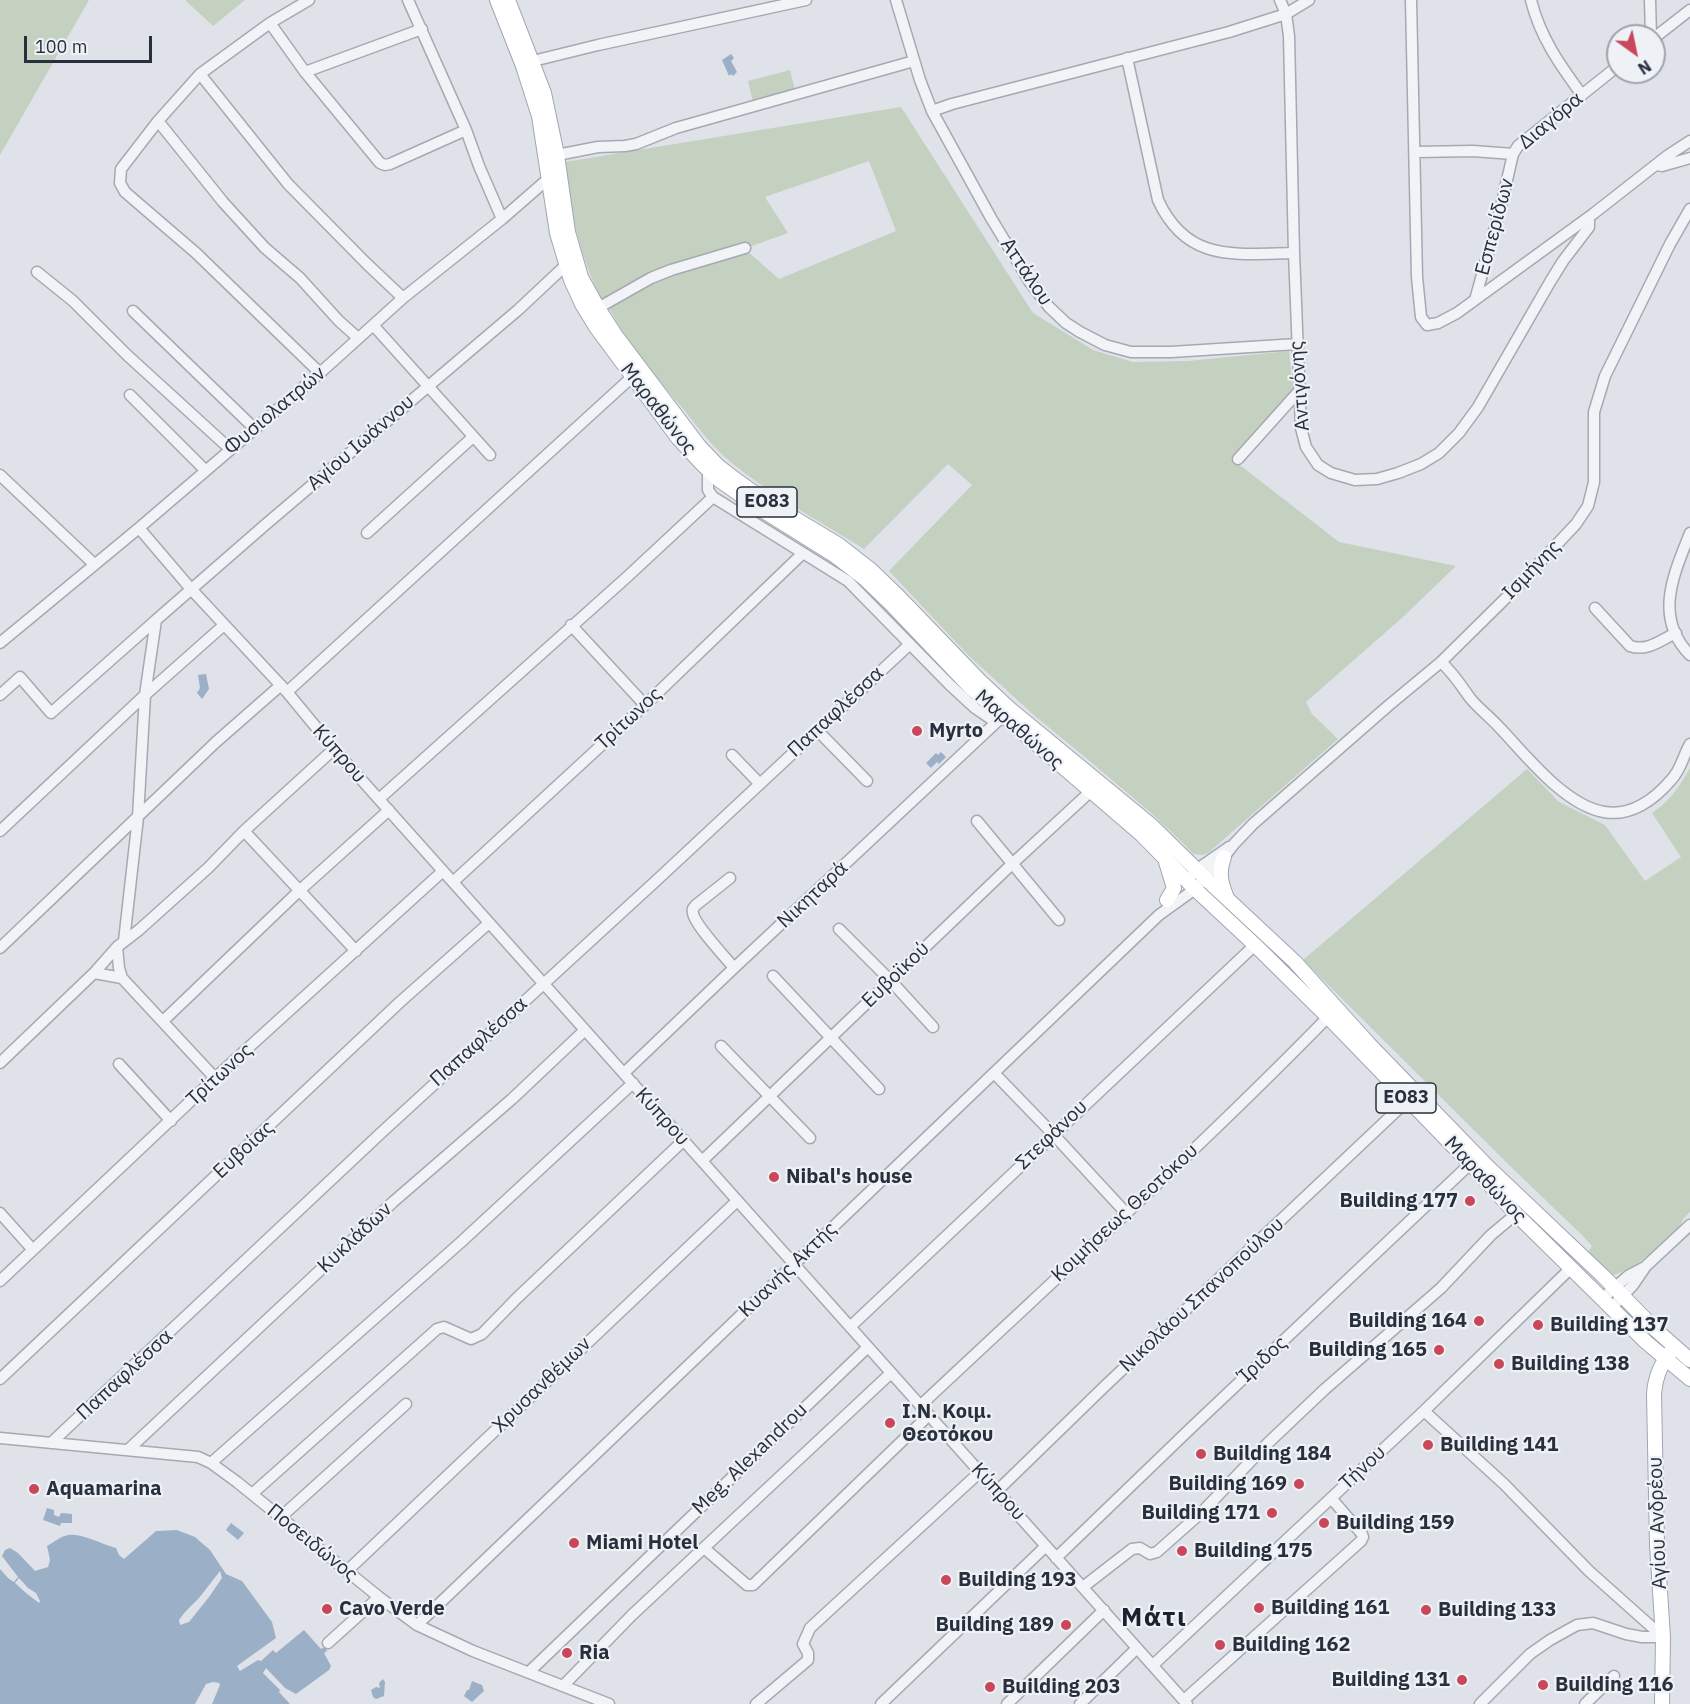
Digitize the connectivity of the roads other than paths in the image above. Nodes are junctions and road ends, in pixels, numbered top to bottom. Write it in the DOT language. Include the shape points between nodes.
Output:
graph roads {
  1 [pos="309,0"];
  2 [pos="408,0"];
  3 [pos="497,0"];
  4 [pos="508,0"];
  5 [pos="806,0"];
  6 [pos="896,0"];
  7 [pos="1280,0"];
  8 [pos="1309,0"];
  9 [pos="1411,0"];
  10 [pos="1531,0"];
  11 [pos="1650,0"];
  12 [pos="1690,10"];
  13 [pos="1286,14"];
  14 [pos="270,23"];
  15 [pos="1652,24"];
  16 [pos="1666,28"];
  17 [pos="422,29"];
  18 [pos="1127,58"];
  19 [pos="533,61"];
  20 [pos="914,61"];
  21 [pos="305,72"];
  22 [pos="200,74"];
  23 [pos="1606,76"];
  24 [pos="1582,95"];
  25 [pos="932,111"];
  26 [pos="158,121"];
  27 [pos="466,130"];
  28 [pos="1690,141"];
  29 [pos="1415,152"];
  30 [pos="1513,154"];
  31 [pos="557,155"];
  32 [pos="1690,158"];
  33 [pos="1657,165"];
  34 [pos="549,178"];
  35 [pos="1690,209"];
  36 [pos="1589,217"];
  37 [pos="502,219"];
  38 [pos="745,248"];
  39 [pos="1294,253"];
  40 [pos="566,265"];
  41 [pos="37,272"];
  42 [pos="403,298"];
  43 [pos="1475,300"];
  44 [pos="598,308"];
  45 [pos="133,311"];
  46 [pos="373,325"];
  47 [pos="358,338"];
  48 [pos="1297,344"];
  49 [pos="320,373"];
  50 [pos="632,377"];
  51 [pos="428,386"];
  52 [pos="1299,391"];
  53 [pos="130,395"];
  54 [pos="255,428"];
  55 [pos="473,437"];
  56 [pos="230,449"];
  57 [pos="490,455"];
  58 [pos="1238,459"];
  59 [pos="205,470"];
  60 [pos="708,470"];
  61 [pos="0,476"];
  62 [pos="713,497"];
  63 [pos="139,528"];
  64 [pos="367,533"];
  65 [pos="1690,533"];
  66 [pos="802,554"];
  67 [pos="94,564"];
  68 [pos="191,589"];
  69 [pos="1594,608"];
  70 [pos="156,620"];
  71 [pos="224,626"];
  72 [pos="571,626"];
  73 [pos="1676,633"];
  74 [pos="0,643"];
  75 [pos="910,644"];
  76 [pos="1690,655"];
  77 [pos="1442,662"];
  78 [pos="284,689"];
  79 [pos="0,695"];
  80 [pos="145,695"];
  81 [pos="645,705"];
  82 [pos="1003,716"];
  83 [pos="817,730"];
  84 [pos="1690,744"];
  85 [pos="334,749"];
  86 [pos="732,755"];
  87 [pos="867,781"];
  88 [pos="759,783"];
  89 [pos="1091,791"];
  90 [pos="379,799"];
  91 [pos="388,810"];
  92 [pos="138,817"];
  93 [pos="977,821"];
  94 [pos="0,831"];
  95 [pos="244,831"];
  96 [pos="1234,844"];
  97 [pos="1162,855"];
  98 [pos="1224,858"];
  99 [pos="1012,864"];
  100 [pos="443,871"];
  101 [pos="730,878"];
  102 [pos="1195,880"];
  103 [pos="453,882"];
  104 [pos="299,891"];
  105 [pos="1167,900"];
  106 [pos="1228,900"];
  107 [pos="1159,915"];
  108 [pos="1059,920"];
  109 [pos="489,922"];
  110 [pos="839,929"];
  111 [pos="120,944"];
  112 [pos="1255,945"];
  113 [pos="0,948"];
  114 [pos="356,951"];
  115 [pos="734,968"];
  116 [pos="94,973"];
  117 [pos="773,976"];
  118 [pos="122,978"];
  119 [pos="890,980"];
  120 [pos="544,984"];
  121 [pos="1328,1017"];
  122 [pos="163,1020"];
  123 [pos="933,1027"];
  124 [pos="585,1030"];
  125 [pos="831,1037"];
  126 [pos="721,1046"];
  127 [pos="0,1063"];
  128 [pos="119,1064"];
  129 [pos="624,1073"];
  130 [pos="994,1073"];
  131 [pos="215,1078"];
  132 [pos="633,1083"];
  133 [pos="879,1089"];
  134 [pos="769,1096"];
  135 [pos="1408,1100"];
  136 [pos="171,1121"];
  137 [pos="1053,1134"];
  138 [pos="810,1138"];
  139 [pos="684,1140"];
  140 [pos="702,1161"];
  141 [pos="1470,1164"];
  142 [pos="737,1201"];
  143 [pos="0,1213"];
  144 [pos="1126,1213"];
  145 [pos="1516,1214"];
  146 [pos="1690,1225"];
  147 [pos="33,1250"];
  148 [pos="794,1264"];
  149 [pos="1572,1268"];
  150 [pos="0,1281"];
  151 [pos="1618,1292"];
  152 [pos="1607,1302"];
  153 [pos="850,1327"];
  154 [pos="1646,1342"];
  155 [pos="868,1347"];
  156 [pos="1675,1347"];
  157 [pos="1665,1359"];
  158 [pos="1690,1360"];
  159 [pos="891,1372"];
  160 [pos="0,1379"];
  161 [pos="1690,1379"];
  162 [pos="1655,1382"];
  163 [pos="406,1404"];
  164 [pos="921,1405"];
  165 [pos="1424,1411"];
  166 [pos="929,1415"];
  167 [pos="0,1438"];
  168 [pos="51,1443"];
  169 [pos="129,1449"];
  170 [pos="210,1463"];
  171 [pos="980,1472"];
  172 [pos="997,1491"];
  173 [pos="252,1494"];
  174 [pos="1331,1498"];
  175 [pos="281,1517"];
  176 [pos="1046,1546"];
  177 [pos="704,1548"];
  178 [pos="1056,1558"];
  179 [pos="347,1571"];
  180 [pos="1083,1587"];
  181 [pos="379,1597"];
  182 [pos="1104,1610"];
  183 [pos="417,1625"];
  184 [pos="1662,1638"];
  185 [pos="328,1643"];
  186 [pos="1137,1648"];
  187 [pos="1153,1665"];
  188 [pos="529,1672"];
  189 [pos="1614,1676"];
  190 [pos="563,1686"];
  191 [pos="1186,1702"];
  192 [pos="609,1704"];
  193 [pos="756,1704"];
  194 [pos="881,1704"];
  195 [pos="1007,1704"];
  196 [pos="1080,1704"];
  197 [pos="1480,1704"];
  198 [pos="1586,1704"];
  199 [pos="1662,1704"];
  1 -- 14 [label="street"];
  2 -- 17 [label="street"];
  3 -- 34 [label="main road, Μαραθώνος / ΕΟ83" via="539,116"];
  4 -- 19 [label="main road, Μαραθώνος / ΕΟ83"];
  5 -- 19 [label="street"];
  6 -- 20 [label="street, Αττάλου"];
  7 -- 13 [label="street, Αντιγόνης"];
  8 -- 13 [label="street"];
  9 -- 29 [label="street"];
  10 -- 24 [label="street" via="1550,49"];
  11 -- 15 [label="street"];
  12 -- 16 [label="street"];
  13 -- 18 [label="street"];
  13 -- 39 [label="street, Αντιγόνης"];
  14 -- 21 [label="street"];
  14 -- 22 [label="street"];
  17 -- 21 [label="street"];
  17 -- 27 [label="street"];
  18 -- 25 [label="street"];
  18 -- 39 [label="street" via="1158,200 1176,230 1191,242 1212,250"];
  19 -- 31 [label="main road, Μαραθώνος / ΕΟ83" via="547,103"];
  20 -- 25 [label="street, Αττάλου"];
  20 -- 31 [label="street" via="687,125 636,144"];
  21 -- 27 [label="street" via="385,165"];
  22 -- 26 [label="street"];
  22 -- 42 [label="street" via="288,184"];
  23 -- 24 [label="street, Διαγόρα"];
  24 -- 30 [label="street, Διαγόρα" via="1521,143"];
  25 -- 48 [label="street, Αττάλου" via="1029,281 1049,307 1073,328 1105,345 1131,352"];
  26 -- 47 [label="street" via="265,248"];
  26 -- 49 [label="street" via="121,169 121,186"];
  27 -- 37 [label="street"];
  28 -- 33 [label="street"];
  29 -- 30 [label="street"];
  29 -- 43 [label="street" via="1421,317 1427,325 1438,323"];
  30 -- 43 [label="street, Εσπερίδων"];
  31 -- 44 [label="main road, Μαραθώνος / ΕΟ83" via="572,250"];
  32 -- 33 [label="street"];
  33 -- 36 [label="street"];
  34 -- 37 [label="street, Φυσιολατρών"];
  34 -- 40 [label="main road, Μαραθώνος / ΕΟ83"];
  35 -- 77 [label="street, Ισμήνης" via="1605,376 1594,412 1594,482 1588,506 1552,551"];
  36 -- 43 [label="street"];
  36 -- 52 [label="street, Αντιγόνης" via="1589,227 1554,275 1474,413 1454,440 1431,458 1405,471 1371,480 1346,478 1323,469 1303,441"];
  37 -- 42 [label="street, Φυσιολατρών"];
  38 -- 44 [label="street" via="670,270"];
  39 -- 48 [label="street, Αντιγόνης"];
  40 -- 50 [label="main road, Μαραθώνος / ΕΟ83" via="587,313"];
  40 -- 51 [label="street, Αγίου Ιωάννου"];
  41 -- 56 [label="street"];
  42 -- 46 [label="street, Φυσιολατρών"];
  44 -- 102 [label="main road, Μαραθώνος / ΕΟ83" via="687,431 718,466 871,570 1011,710 1152,826"];
  45 -- 54 [label="street"];
  46 -- 47 [label="street, Φυσιολατρών"];
  46 -- 51 [label="street"];
  47 -- 49 [label="street, Φυσιολατρών"];
  48 -- 52 [label="street, Αντιγόνης"];
  49 -- 54 [label="street, Φυσιολατρών"];
  50 -- 60 [label="main road, Μαραθώνος / ΕΟ83"];
  50 -- 78 [label="street"];
  51 -- 55 [label="street"];
  51 -- 68 [label="street, Αγίου Ιωάννου"];
  52 -- 58 [label="street"];
  53 -- 59 [label="street"];
  54 -- 56 [label="street, Φυσιολατρών"];
  55 -- 57 [label="street"];
  55 -- 64 [label="street"];
  56 -- 59 [label="street, Φυσιολατρών"];
  59 -- 63 [label="street, Φυσιολατρών"];
  60 -- 62 [label="street" via="708,490"];
  60 -- 82 [label="main road, Μαραθώνος / ΕΟ83" via="864,578"];
  61 -- 67 [label="street"];
  62 -- 66 [label="street"];
  62 -- 72 [label="street"];
  63 -- 67 [label="street, Φυσιολατρών"];
  63 -- 68 [label="street, Κύπρου"];
  65 -- 73 [label="street" via="1671,586 1669,602"];
  66 -- 75 [label="street" via="848,581"];
  66 -- 81 [label="street, Τρίτωνος"];
  67 -- 74 [label="street, Φυσιολατρών"];
  68 -- 70 [label="street, Αγίου Ιωάννου"];
  68 -- 71 [label="street, Κύπρου"];
  69 -- 73 [label="street" via="1630,646 1646,648"];
  70 -- 79 [label="street, Αγίου Ιωάννου" via="51,713 20,677"];
  70 -- 80 [label="street"];
  71 -- 78 [label="street, Κύπρου"];
  71 -- 80 [label="street"];
  72 -- 81 [label="street"];
  72 -- 90 [label="street"];
  73 -- 76 [label="street"];
  75 -- 82 [label="street" via="975,708 991,719"];
  75 -- 83 [label="street, Παπαφλέσσα"];
  77 -- 84 [label="street" via="1471,700 1553,784 1577,802 1603,812 1619,813 1649,802 1674,778"];
  77 -- 96 [label="street, Ισμήνης"];
  78 -- 85 [label="street, Κύπρου"];
  78 -- 92 [label="street" via="216,742"];
  80 -- 92 [label="street"];
  80 -- 94 [label="street"];
  81 -- 103 [label="street, Τρίτωνος"];
  82 -- 89 [label="main road, Μαραθώνος / ΕΟ83"];
  82 -- 115 [label="street, Νικηταρά"];
  83 -- 87 [label="street"];
  83 -- 88 [label="street, Παπαφλέσσα"];
  85 -- 90 [label="street, Κύπρου"];
  85 -- 95 [label="street"];
  86 -- 88 [label="street"];
  88 -- 120 [label="street, Παπαφλέσσα"];
  89 -- 97 [label="main road, Μαραθώνος / ΕΟ83"];
  89 -- 99 [label="street, Ευβοϊκού"];
  90 -- 91 [label="street, Κύπρου"];
  91 -- 100 [label="street, Κύπρου"];
  91 -- 104 [label="street"];
  92 -- 111 [label="street"];
  92 -- 113 [label="street"];
  93 -- 99 [label="street"];
  95 -- 104 [label="street"];
  95 -- 111 [label="street" via="208,868"];
  96 -- 98 [label="street"];
  96 -- 102 [label="street" via="1208,861"];
  97 -- 102 [label="main road, Μαραθώνος / ΕΟ83"];
  97 -- 105 [label="main road" via="1174,888"];
  98 -- 102 [label="street"];
  98 -- 106 [label="main road" via="1220,875"];
  99 -- 108 [label="street"];
  99 -- 119 [label="street, Ευβοϊκού"];
  100 -- 103 [label="street, Κύπρου"];
  100 -- 114 [label="street, Τρίτωνος"];
  101 -- 115 [label="street" via="696,905 693,915"];
  102 -- 105 [label="street, Κυανής Ακτής"];
  102 -- 106 [label="main road, Μαραθώνος / ΕΟ83"];
  102 -- 107 [label="street, Κυανής Ακτής"];
  102 -- 112 [label="main road, Μαραθώνος / ΕΟ83"];
  103 -- 109 [label="street, Κύπρου"];
  104 -- 114 [label="street"];
  104 -- 122 [label="street"];
  105 -- 107 [label="street, Κυανής Ακτής"];
  106 -- 151 [label="main road, Μαραθώνος / ΕΟ83" via="1295,962 1488,1167"];
  107 -- 130 [label="street, Κυανής Ακτής"];
  109 -- 120 [label="street, Κύπρου"];
  109 -- 160 [label="street, Ευβοίας"];
  110 -- 119 [label="street"];
  111 -- 116 [label="street"];
  111 -- 118 [label="street"];
  112 -- 121 [label="main road, Μαραθώνος / ΕΟ83"];
  112 -- 137 [label="street, Στεφάνου"];
  114 -- 131 [label="street, Τρίτωνος"];
  115 -- 129 [label="street, Νικηταρά"];
  116 -- 118 [label="street"];
  116 -- 127 [label="street"];
  117 -- 125 [label="street"];
  118 -- 122 [label="street"];
  119 -- 123 [label="street"];
  119 -- 125 [label="street, Ευβοϊκού"];
  120 -- 124 [label="street, Κύπρου"];
  120 -- 168 [label="street, Παπαφλέσσα"];
  121 -- 135 [label="main road, Μαραθώνος / ΕΟ83"];
  121 -- 144 [label="street, Κοιμήσεως Θεοτόκου"];
  122 -- 131 [label="street"];
  124 -- 129 [label="street, Κύπρου"];
  124 -- 169 [label="street, Κυκλάδων" via="513,1099 393,1202"];
  125 -- 133 [label="street"];
  125 -- 134 [label="street, Ευβοϊκού"];
  126 -- 134 [label="street"];
  128 -- 136 [label="street"];
  129 -- 132 [label="street, Κύπρου"];
  130 -- 137 [label="street"];
  130 -- 148 [label="street, Κυανής Ακτής"];
  131 -- 136 [label="street, Τρίτωνος"];
  132 -- 139 [label="street, Κύπρου"];
  132 -- 170 [label="street" via="460,1243"];
  134 -- 138 [label="street"];
  134 -- 140 [label="street, Ευβοϊκού"];
  135 -- 141 [label="main road, Μαραθώνος / ΕΟ83"];
  135 -- 172 [label="street, Νικολάου Σπανοπούλου"];
  136 -- 147 [label="street, Τρίτωνος"];
  137 -- 144 [label="street"];
  137 -- 153 [label="street, Στεφάνου"];
  139 -- 140 [label="street, Κύπρου"];
  139 -- 173 [label="street" via="482,1334 471,1339 444,1327 437,1329"];
  140 -- 142 [label="street, Κύπρου"];
  141 -- 145 [label="main road, Μαραθώνος / ΕΟ83"];
  141 -- 178 [label="street, Ίριδος"];
  142 -- 148 [label="street, Κύπρου"];
  142 -- 179 [label="street, Χρυσανθέμων"];
  143 -- 147 [label="street"];
  144 -- 164 [label="street, Κοιμήσεως Θεοτόκου"];
  145 -- 149 [label="main road, Μαραθώνος / ΕΟ83"];
  145 -- 180 [label="street" via="1424,1303 1325,1389 1157,1552 1132,1549"];
  146 -- 151 [label="street" via="1646,1266 1628,1276"];
  147 -- 150 [label="street, Τρίτωνος"];
  148 -- 153 [label="street, Κύπρου"];
  148 -- 183 [label="street, Κυανής Ακτής"];
  149 -- 152 [label="main road, Μαραθώνος / ΕΟ83"];
  149 -- 165 [label="street, Τήνου"];
  151 -- 152 [label="street"];
  151 -- 156 [label="main road, Μαραθώνος / ΕΟ83"];
  152 -- 154 [label="main road, Μαραθώνος / ΕΟ83"];
  153 -- 155 [label="street, Κύπρου"];
  154 -- 157 [label="main road, Μαραθώνος / ΕΟ83"];
  154 -- 162 [label="main road" via="1651,1348"];
  155 -- 159 [label="street, Κύπρου"];
  155 -- 188 [label="street, Meg. Alexandrou"];
  156 -- 157 [label="main road, Αγίου Ανδρέου"];
  156 -- 158 [label="main road, Μαραθώνος / ΕΟ83"];
  157 -- 161 [label="main road, Μαραθώνος / ΕΟ83"];
  157 -- 162 [label="main road, Αγίου Ανδρέου"];
  159 -- 164 [label="street, Κύπρου"];
  159 -- 177 [label="street"];
  162 -- 184 [label="main road, Αγίου Ανδρέου"];
  163 -- 175 [label="street"];
  164 -- 166 [label="street, Κύπρου"];
  165 -- 174 [label="street, Τήνου"];
  165 -- 184 [label="street"];
  166 -- 171 [label="street, Κύπρου"];
  166 -- 177 [label="street" via="753,1586"];
  167 -- 168 [label="street, Ποσειδώνος"];
  168 -- 169 [label="street, Ποσειδώνος"];
  169 -- 170 [label="street, Ποσειδώνος" via="198,1457"];
  170 -- 173 [label="street, Ποσειδώνος"];
  171 -- 172 [label="street, Κύπρου"];
  171 -- 193 [label="street" via="810,1628 803,1644 808,1660"];
  172 -- 176 [label="street, Κύπρου"];
  173 -- 175 [label="street, Ποσειδώνος"];
  174 -- 187 [label="street, Τήνου"];
  174 -- 191 [label="street" via="1362,1534 1361,1541"];
  175 -- 179 [label="street, Ποσειδώνος"];
  176 -- 178 [label="street, Κύπρου"];
  176 -- 194 [label="street"];
  177 -- 190 [label="street"];
  178 -- 180 [label="street, Κύπρου"];
  179 -- 181 [label="street, Ποσειδώνος"];
  180 -- 182 [label="street, Κύπρου"];
  181 -- 183 [label="street, Ποσειδώνος"];
  181 -- 185 [label="street"];
  182 -- 186 [label="street, Κύπρου"];
  182 -- 195 [label="street"];
  183 -- 188 [label="street, Ποσειδώνος"];
  184 -- 197 [label="street" via="1626,1634 1593,1623 1578,1625 1530,1653"];
  184 -- 199 [label="main road, Αγίου Ανδρέου"];
  186 -- 187 [label="street, Κύπρου"];
  186 -- 196 [label="street"];
  187 -- 191 [label="street, Κύπρου"];
  188 -- 190 [label="street, Ποσειδώνος"];
  189 -- 198 [label="street"];
  190 -- 192 [label="street, Ποσειδώνος"];
}
